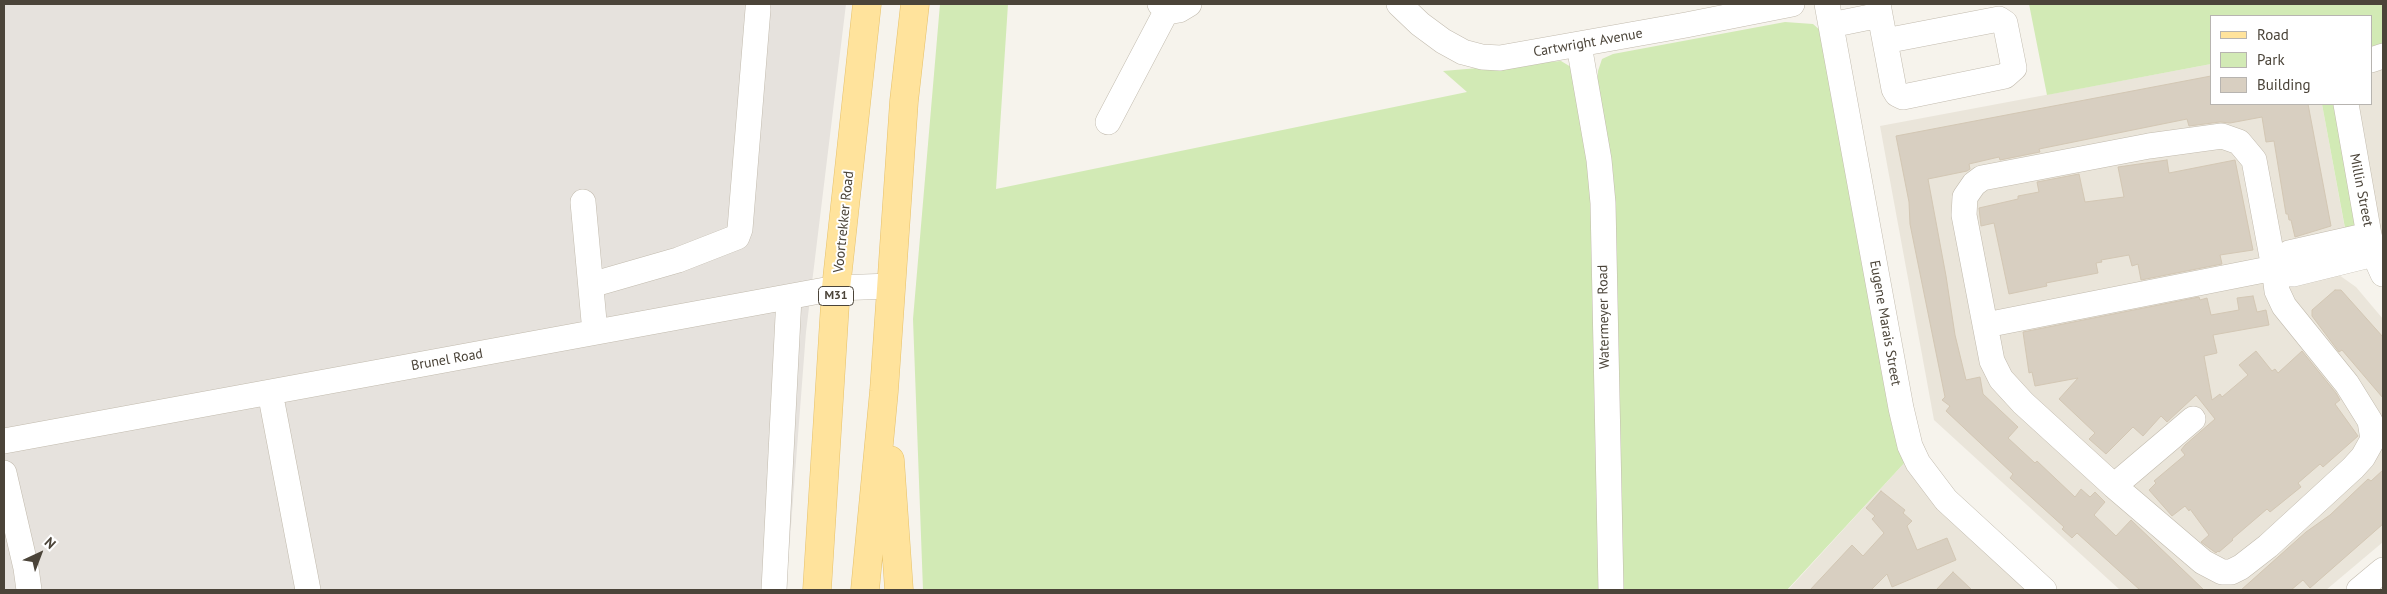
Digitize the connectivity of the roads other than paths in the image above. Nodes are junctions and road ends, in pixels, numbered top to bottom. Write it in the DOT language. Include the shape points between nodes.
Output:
graph roads {
  1 [pos="867,4"];
  2 [pos="915,4"];
  3 [pos="1399,4"];
  4 [pos="1792,4"];
  5 [pos="1172,6"];
  6 [pos="758,9"];
  7 [pos="1879,10"];
  8 [pos="1829,14"];
  9 [pos="1885,41"];
  10 [pos="1580,45"];
  11 [pos="2346,105"];
  12 [pos="1108,122"];
  13 [pos="583,202"];
  14 [pos="2376,255"];
  15 [pos="2274,268"];
  16 [pos="591,285"];
  17 [pos="891,286"];
  18 [pos="836,288"];
  19 [pos="788,297"];
  20 [pos="1986,325"];
  21 [pos="596,332"];
  22 [pos="884,391"];
  23 [pos="270,392"];
  24 [pos="2193,419"];
  25 [pos="4,441"];
  26 [pos="4,473"];
  27 [pos="2114,486"];
  28 [pos="29,590"];
  29 [pos="308,590"];
  30 [pos="774,590"];
  31 [pos="816,590"];
  32 [pos="866,590"];
  33 [pos="900,590"];
  34 [pos="1611,590"];
  35 [pos="2044,590"];
  1 -- 18 [label="main road, Voortrekker Road / M31"];
  2 -- 17 [label="main road" via="904,101"];
  3 -- 10 [label="street, Cartwright Avenue" via="1443,41 1463,52 1482,57 1500,58"];
  4 -- 10 [label="street, Cartwright Avenue"];
  5 -- 12 [label="street"];
  6 -- 16 [label="street" via="737,237 678,260"];
  7 -- 8 [label="street"];
  7 -- 9 [label="street"];
  8 -- 35 [label="street, Eugene Marais Street" via="1910,446 1918,463 1946,500"];
  9 -- 9 [label="street" via="1894,89 1903,97 2005,76 2014,68 2005,23 2000,19"];
  10 -- 34 [label="street, Watermeyer Road" via="1599,160 1602,203"];
  11 -- 14 [label="street, Millin Street"];
  13 -- 16 [label="street"];
  14 -- 15 [label="street" via="2293,274 2284,274"];
  15 -- 20 [label="street"];
  15 -- 20 [label="street" via="2254,160 2244,146 2231,138 2210,137 2149,146 1982,178 1968,190 1963,206"];
  15 -- 27 [label="street" via="2277,291 2284,306 2347,384 2370,421 2373,439 2363,457 2268,546 2231,572 2214,570 2203,562"];
  16 -- 21 [label="street"];
  17 -- 18 [label="street, Brunel Road"];
  17 -- 22 [label="main road"];
  18 -- 19 [label="street, Brunel Road"];
  18 -- 31 [label="main road, Voortrekker Road / M31"];
  19 -- 21 [label="street, Brunel Road"];
  19 -- 30 [label="street"];
  20 -- 27 [label="street" via="1992,361 2001,379"];
  21 -- 23 [label="street, Brunel Road"];
  22 -- 32 [label="main road"];
  22 -- 33 [label="main road"];
  23 -- 25 [label="street, Brunel Road"];
  23 -- 29 [label="street"];
  24 -- 27 [label="street"];
  26 -- 28 [label="street"];
}
